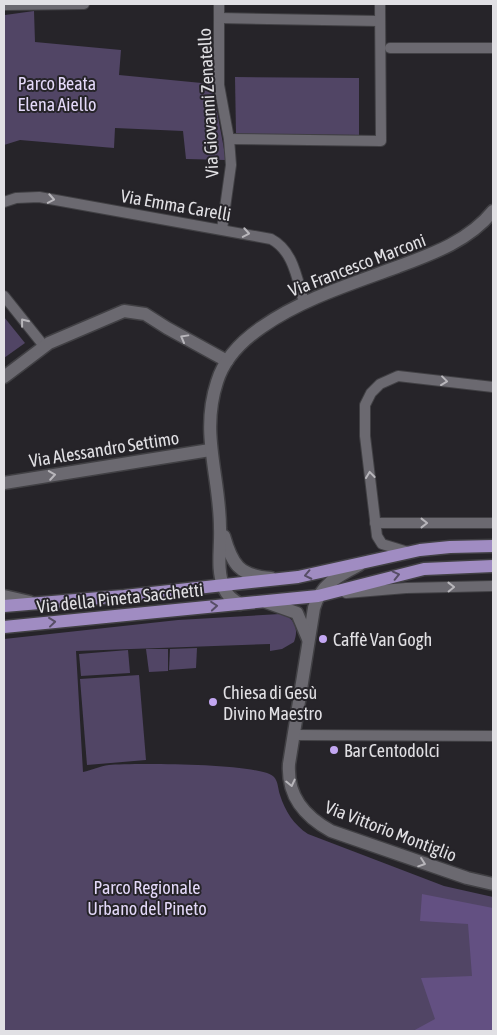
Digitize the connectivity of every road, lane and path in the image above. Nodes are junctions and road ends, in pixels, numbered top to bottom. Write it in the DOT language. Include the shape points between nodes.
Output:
graph roads {
  1 [pos="84,4"];
  2 [pos="219,4"];
  3 [pos="380,4"];
  4 [pos="4,5"];
  5 [pos="219,18"];
  6 [pos="379,21"];
  7 [pos="390,48"];
  8 [pos="493,48"];
  9 [pos="229,139"];
  10 [pos="4,202"];
  11 [pos="493,211"];
  12 [pos="222,229"];
  13 [pos="4,296"];
  14 [pos="304,302"];
  15 [pos="44,346"];
  16 [pos="227,361"];
  17 [pos="4,377"];
  18 [pos="493,386"];
  19 [pos="210,450"];
  20 [pos="4,483"];
  21 [pos="375,523"];
  22 [pos="493,523"];
  23 [pos="220,527"];
  24 [pos="493,546"];
  25 [pos="408,552"];
  26 [pos="365,562"];
  27 [pos="493,566"];
  28 [pos="284,579"];
  29 [pos="223,586"];
  30 [pos="493,586"];
  31 [pos="333,594"];
  32 [pos="4,596"];
  33 [pos="318,596"];
  34 [pos="264,601"];
  35 [pos="30,602"];
  36 [pos="240,604"];
  37 [pos="4,606"];
  38 [pos="4,627"];
  39 [pos="309,642"];
  40 [pos="294,735"];
  41 [pos="493,736"];
  42 [pos="493,884"];
  1 -- 4 [label="street"];
  2 -- 5 [label="street, Via Giovanni Zenatello"];
  3 -- 6 [label="street"];
  5 -- 6 [label="street"];
  5 -- 9 [label="street, Via Giovanni Zenatello" via="219,85"];
  6 -- 9 [label="street" via="381,140"];
  7 -- 8 [label="street"];
  9 -- 12 [label="street, Via Giovanni Zenatello" via="231,172"];
  10 -- 12 [label="street, Via Emma Carelli, one-way" via="40,197"];
  11 -- 14 [label="street, Via Francesco Marconi" via="469,234 438,252"];
  12 -- 14 [label="street, Via Emma Carelli, one-way" via="267,238 278,244 291,260"];
  15 -- 13 [label="street, one-way"];
  14 -- 16 [label="street, Via Francesco Marconi" via="254,332"];
  16 -- 15 [label="street, one-way" via="145,314 124,311"];
  15 -- 17 [label="street"];
  16 -- 19 [label="street, Via Francesco Marconi" via="211,406"];
  21 -- 18 [label="street, one-way" via="365,436 365,406 371,392 398,376"];
  20 -- 19 [label="street, Via Alessandro Settimo, one-way"];
  19 -- 23 [label="street, Via Francesco Marconi"];
  21 -- 22 [label="street, one-way"];
  21 -- 25 [label="street, Via della Pineta Sacchetti" via="380,542"];
  23 -- 28 [label="street, Via Francesco Marconi" via="231,558 240,569 254,575"];
  23 -- 29 [label="street, Via Francesco Marconi" via="219,561"];
  24 -- 25 [label="main road, Via della Pineta Sacchetti" via="450,546"];
  25 -- 26 [label="main road, Via della Pineta Sacchetti"];
  26 -- 28 [label="main road, Via della Pineta Sacchetti, one-way"];
  26 -- 33 [label="street, Via della Pineta Sacchetti" via="331,580"];
  31 -- 27 [label="main road, Via della Pineta Sacchetti, one-way" via="424,569"];
  28 -- 29 [label="main road, Via della Pineta Sacchetti"];
  29 -- 35 [label="main road, Via della Pineta Sacchetti"];
  29 -- 36 [label="street, Via della Pineta Sacchetti" via="229,596"];
  31 -- 30 [label="street, Via della Pineta Sacchetti, one-way"];
  31 -- 33 [label="main road, Via della Pineta Sacchetti"];
  32 -- 35 [label="street, Via della Pineta Sacchetti"];
  33 -- 34 [label="main road, Via della Pineta Sacchetti"];
  33 -- 39 [label="street, Via Vittorio Montiglio"];
  34 -- 36 [label="main road, Via della Pineta Sacchetti"];
  34 -- 39 [label="street" via="297,613"];
  35 -- 37 [label="main road, Via della Pineta Sacchetti"];
  38 -- 36 [label="main road, Via della Pineta Sacchetti, one-way"];
  39 -- 40 [label="street, Via Vittorio Montiglio"];
  40 -- 41 [label="street"];
  40 -- 42 [label="street, Via Vittorio Montiglio, one-way" via="289,778 296,800 313,821 331,831 387,851"];
}
